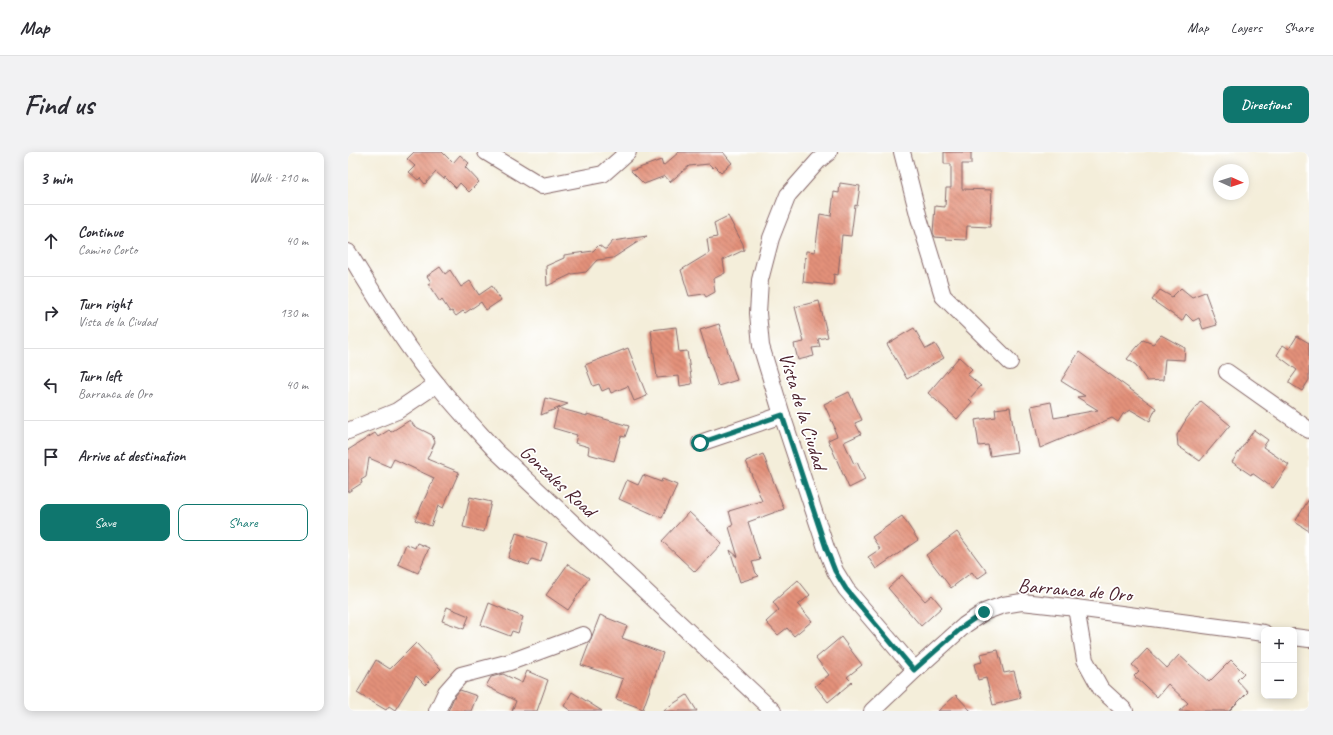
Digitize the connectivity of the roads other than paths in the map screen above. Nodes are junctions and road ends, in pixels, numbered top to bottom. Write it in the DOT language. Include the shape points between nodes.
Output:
graph roads {
  1 [pos="486,152"];
  2 [pos="628,152"];
  3 [pos="829,152"];
  4 [pos="902,152"];
  5 [pos="348,252"];
  6 [pos="1010,362"];
  7 [pos="1227,372"];
  8 [pos="437,384"];
  9 [pos="782,415"];
  10 [pos="1309,430"];
  11 [pos="348,431"];
  12 [pos="700,443"];
  13 [pos="1076,608"];
  14 [pos="1261,633"];
  15 [pos="583,635"];
  16 [pos="1297,637"];
  17 [pos="1309,639"];
  18 [pos="914,670"];
  19 [pos="438,711"];
  20 [pos="773,711"];
  21 [pos="872,711"];
  22 [pos="1124,711"];
  1 -- 2 [label="street" via="542,186 602,174"];
  3 -- 9 [label="street, Vista de la Ciudad" via="788,195 771,238 760,280 758,313 761,346"];
  4 -- 6 [label="street" via="943,296"];
  5 -- 8 [label="street, Gonzales Road" via="398,332"];
  7 -- 10 [label="street"];
  8 -- 11 [label="street" via="397,411"];
  8 -- 20 [label="street, Gonzales Road" via="496,451"];
  9 -- 12 [label="street"];
  9 -- 18 [label="street, Vista de la Ciudad" via="835,571 846,589"];
  13 -- 14 [label="street, Barranca de Oro"];
  13 -- 18 [label="street, Barranca de Oro" via="1022,602 984,612 965,625"];
  13 -- 22 [label="street" via="1085,660 1101,689"];
  15 -- 19 [label="street" via="510,662 461,675 446,692"];
  16 -- 17 [label="street"];
  18 -- 21 [label="street, Barranca de Oro"];
}
